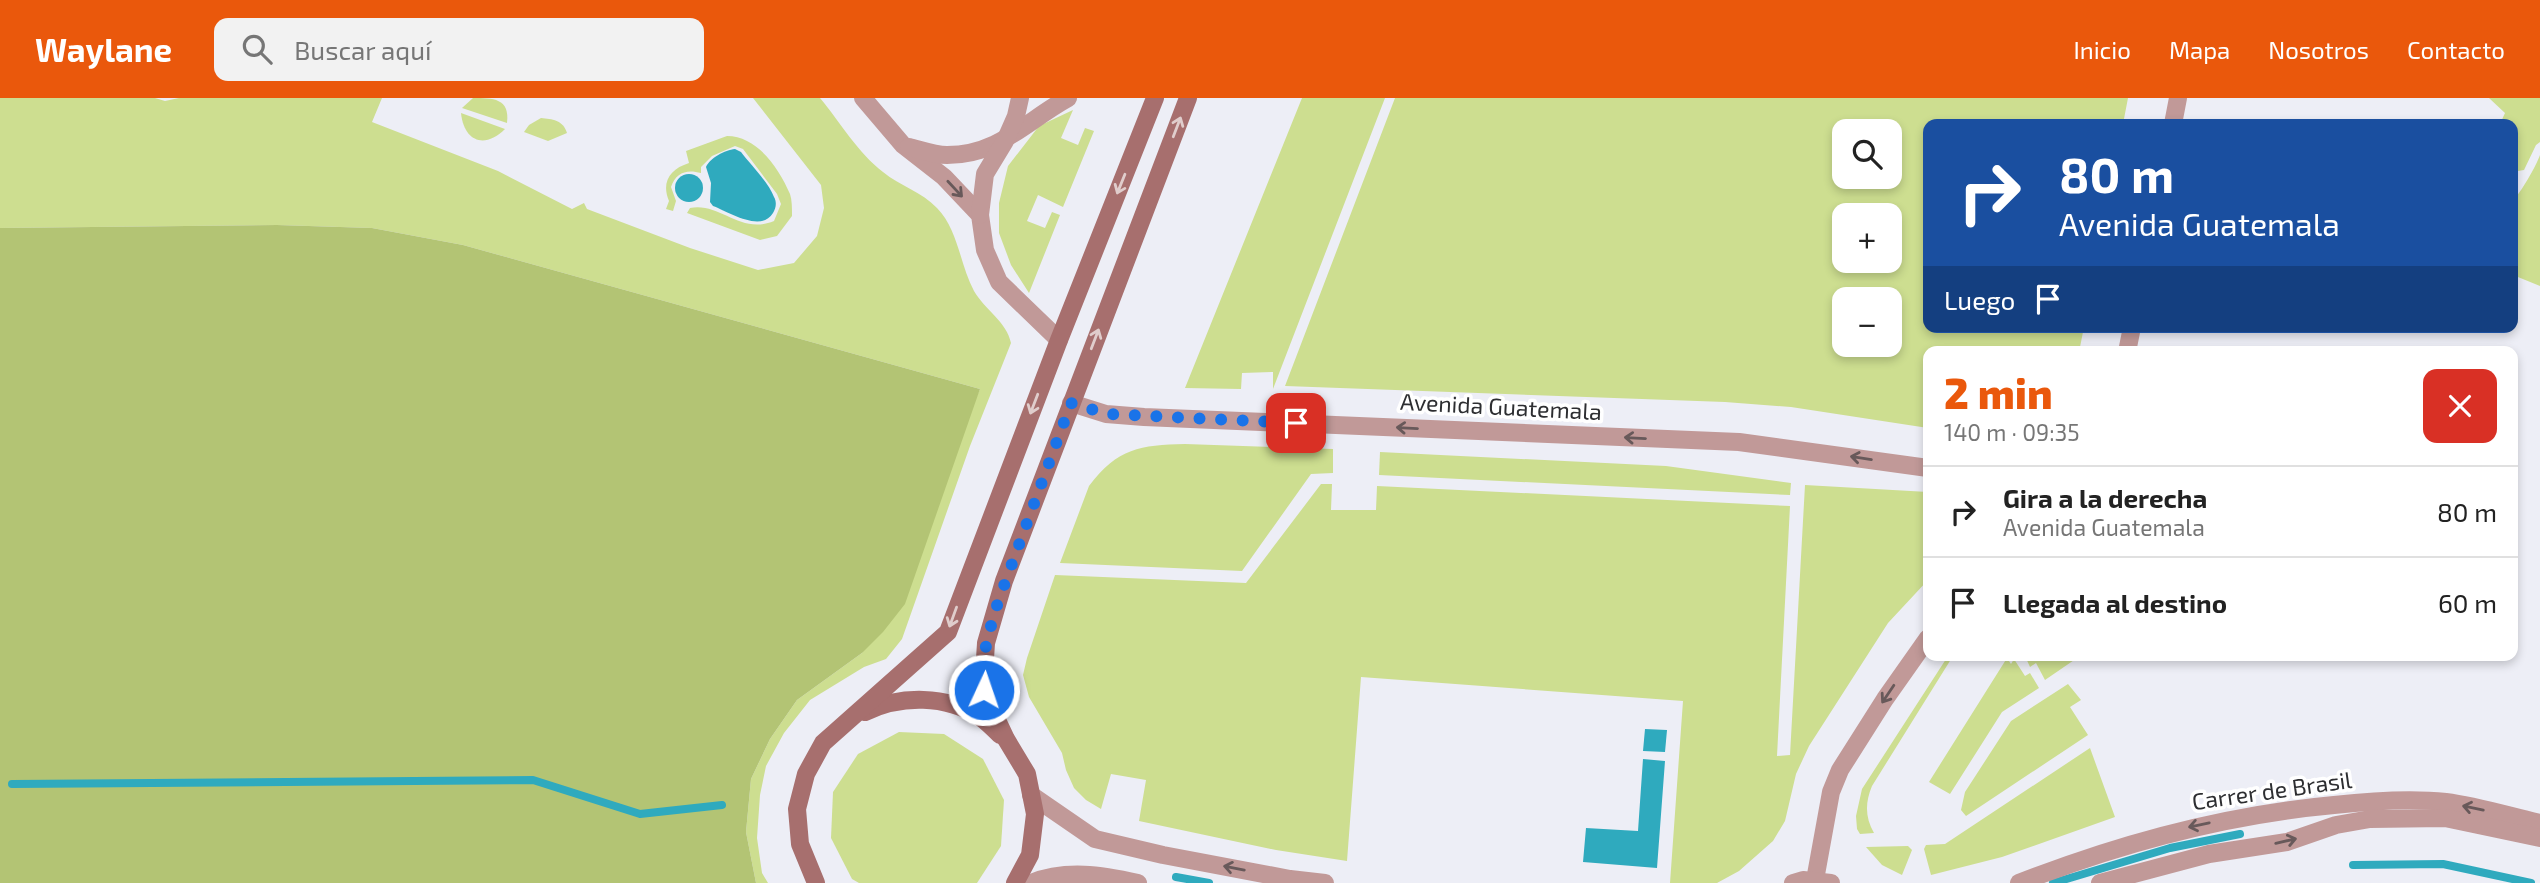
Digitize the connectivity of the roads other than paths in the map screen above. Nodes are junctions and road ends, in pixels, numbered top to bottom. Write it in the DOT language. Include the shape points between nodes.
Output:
graph roads {
  1 [pos="863,98"];
  2 [pos="1020,98"];
  3 [pos="1068,98"];
  4 [pos="1155,98"];
  5 [pos="1188,98"];
  6 [pos="2178,98"];
  7 [pos="2173,119"];
  8 [pos="1005,141"];
  9 [pos="903,145"];
  10 [pos="980,215"];
  11 [pos="1059,340"];
  12 [pos="1071,403"];
  13 [pos="1923,467"];
  14 [pos="1923,645"];
  15 [pos="850,719"];
  16 [pos="1006,739"];
  17 [pos="1031,795"];
  18 [pos="2540,822"];
  19 [pos="2540,838"];
  20 [pos="1823,882"];
  21 [pos="816,883"];
  22 [pos="1015,883"];
  23 [pos="1031,883"];
  24 [pos="1138,883"];
  25 [pos="1325,883"];
  26 [pos="1793,883"];
  27 [pos="2018,883"];
  28 [pos="2100,883"];
  1 -- 9 [label="street"];
  2 -- 8 [label="street"];
  3 -- 8 [label="street"];
  4 -- 11 [label="main road, one-way"];
  12 -- 5 [label="main road, one-way"];
  6 -- 7 [label="street"];
  8 -- 9 [label="street" via="945,155"];
  8 -- 10 [label="street" via="985,174"];
  9 -- 10 [label="street, one-way" via="944,177"];
  10 -- 11 [label="street" via="985,250 999,282"];
  11 -- 15 [label="main road, one-way" via="948,632"];
  13 -- 12 [label="street, Avenida Guatemala, one-way" via="1739,442 1144,417 1107,414"];
  12 -- 16 [label="main road" via="1004,581 986,643 984,690"];
  14 -- 20 [label="street, one-way" via="1840,770 1831,792"];
  15 -- 16 [label="main road" via="880,705 914,699 948,703 980,717"];
  15 -- 21 [label="main road" via="823,743 806,774 797,809 800,844"];
  16 -- 17 [label="main road" via="1027,774"];
  17 -- 22 [label="main road" via="1035,814 1030,855"];
  25 -- 17 [label="street, one-way" via="1095,839"];
  18 -- 27 [label="street, Carrer de Brasil, one-way" via="2446,802 2317,806 2250,815 2128,843"];
  28 -- 19 [label="street, Carrer de Brasil, one-way" via="2370,819 2445,818"];
  20 -- 26 [label="street"];
  23 -- 24 [label="street" via="1064,874 1105,875"];
}
